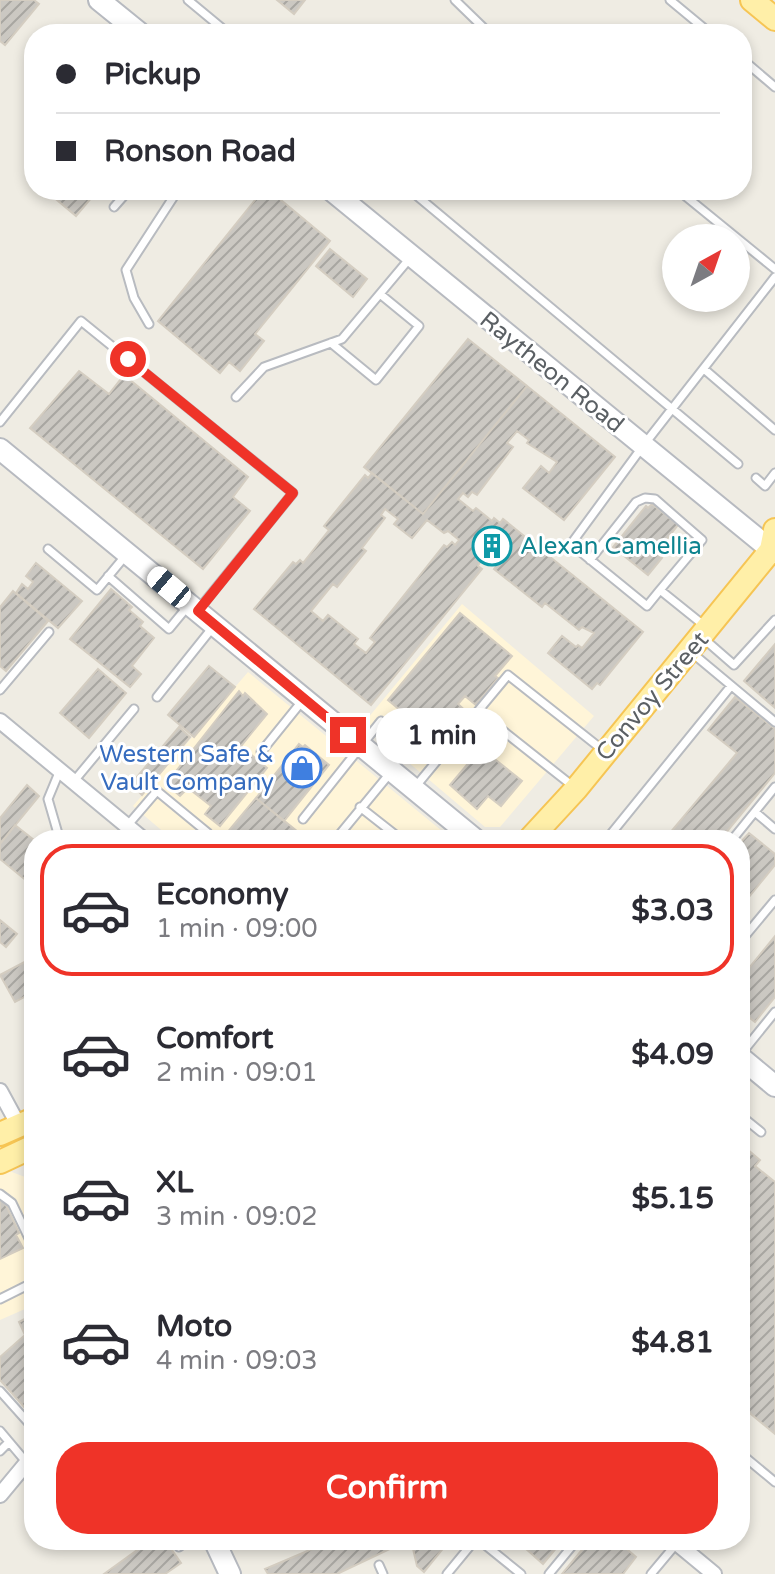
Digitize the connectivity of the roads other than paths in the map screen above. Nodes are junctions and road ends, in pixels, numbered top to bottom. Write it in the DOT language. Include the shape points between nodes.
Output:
graph roads {
  1 [pos="99,0"];
  2 [pos="188,0"];
  3 [pos="455,0"];
  4 [pos="670,0"];
  5 [pos="752,0"];
  6 [pos="775,19"];
  7 [pos="129,24"];
  8 [pos="217,24"];
  9 [pos="480,24"];
  10 [pos="699,24"];
  11 [pos="752,67"];
  12 [pos="775,87"];
  13 [pos="120,200"];
  14 [pos="172,200"];
  15 [pos="343,200"];
  16 [pos="422,200"];
  17 [pos="690,200"];
  18 [pos="114,207"];
  19 [pos="411,256"];
  20 [pos="775,269"];
  21 [pos="775,277"];
  22 [pos="380,294"];
  23 [pos="149,324"];
  24 [pos="331,343"];
  25 [pos="704,369"];
  26 [pos="236,397"];
  27 [pos="673,407"];
  28 [pos="0,422"];
  29 [pos="775,430"];
  30 [pos="643,446"];
  31 [pos="0,449"];
  32 [pos="738,464"];
  33 [pos="775,473"];
  34 [pos="756,478"];
  35 [pos="774,545"];
  36 [pos="48,549"];
  37 [pos="127,553"];
  38 [pos="590,560"];
  39 [pos="108,576"];
  40 [pos="660,590"];
  41 [pos="194,608"];
  42 [pos="775,620"];
  43 [pos="215,625"];
  44 [pos="49,632"];
  45 [pos="700,639"];
  46 [pos="734,665"];
  47 [pos="723,679"];
  48 [pos="2,685"];
  49 [pos="731,686"];
  50 [pos="157,697"];
  51 [pos="304,698"];
  52 [pos="134,709"];
  53 [pos="478,711"];
  54 [pos="0,721"];
  55 [pos="775,722"];
  56 [pos="361,745"];
  57 [pos="261,752"];
  58 [pos="606,752"];
  59 [pos="435,763"];
  60 [pos="60,770"];
  61 [pos="392,771"];
  62 [pos="74,781"];
  63 [pos="775,787"];
  64 [pos="414,789"];
  65 [pos="576,789"];
  66 [pos="360,807"];
  67 [pos="755,812"];
  68 [pos="303,819"];
  69 [pos="127,826"];
  70 [pos="775,829"];
  71 [pos="57,830"];
  72 [pos="132,830"];
  73 [pos="204,830"];
  74 [pos="343,830"];
  75 [pos="389,830"];
  76 [pos="464,830"];
  77 [pos="538,830"];
  78 [pos="614,830"];
  79 [pos="740,830"];
  80 [pos="775,900"];
  81 [pos="750,930"];
  82 [pos="775,1012"];
  83 [pos="750,1043"];
  84 [pos="750,1065"];
  85 [pos="775,1086"];
  86 [pos="0,1091"];
  87 [pos="750,1123"];
  88 [pos="18,1126"];
  89 [pos="761,1132"];
  90 [pos="24,1154"];
  91 [pos="0,1162"];
  92 [pos="0,1194"];
  93 [pos="24,1228"];
  94 [pos="24,1287"];
  95 [pos="0,1299"];
  96 [pos="0,1391"];
  97 [pos="24,1418"];
  98 [pos="0,1431"];
  99 [pos="9,1442"];
  100 [pos="0,1451"];
  101 [pos="24,1453"];
  102 [pos="750,1461"];
  103 [pos="24,1465"];
  104 [pos="775,1482"];
  105 [pos="0,1495"];
  106 [pos="222,1550"];
  107 [pos="468,1550"];
  108 [pos="490,1550"];
  109 [pos="569,1550"];
  110 [pos="669,1550"];
  111 [pos="685,1550"];
  112 [pos="379,1565"];
  113 [pos="225,1572"];
  114 [pos="383,1574"];
  115 [pos="447,1574"];
  116 [pos="521,1574"];
  117 [pos="549,1574"];
  118 [pos="651,1574"];
  119 [pos="714,1574"];
  1 -- 7 [label="street"];
  2 -- 8 [label="lane"];
  3 -- 9 [label="lane"];
  4 -- 10 [label="lane"];
  5 -- 6 [label="main road"];
  11 -- 12 [label="lane"];
  13 -- 18 [label="lane"];
  14 -- 23 [label="lane" via="126,270"];
  15 -- 19 [label="street, Raytheon Road"];
  16 -- 27 [label="lane"];
  17 -- 20 [label="lane"];
  19 -- 22 [label="lane"];
  19 -- 30 [label="street, Raytheon Road"];
  21 -- 25 [label="lane"];
  22 -- 24 [label="lane" via="342,339"];
  22 -- 24 [label="lane" via="419,326 376,380"];
  24 -- 26 [label="lane" via="264,367"];
  25 -- 27 [label="lane"];
  25 -- 29 [label="lane"];
  27 -- 30 [label="lane"];
  27 -- 32 [label="lane"];
  28 -- 41 [label="lane" via="81,321 293,493"];
  30 -- 35 [label="street, Raytheon Road"];
  30 -- 38 [label="lane" via="571,544"];
  31 -- 37 [label="street"];
  33 -- 34 [label="lane" via="765,486"];
  35 -- 45 [label="main road, Convoy Street"];
  36 -- 39 [label="lane" via="97,590"];
  37 -- 39 [label="lane"];
  37 -- 41 [label="street"];
  38 -- 40 [label="lane" via="647,606"];
  38 -- 40 [label="lane" via="636,502 655,499 702,540"];
  39 -- 41 [label="lane" via="169,629"];
  40 -- 45 [label="lane"];
  41 -- 43 [label="street"];
  42 -- 46 [label="lane"];
  43 -- 50 [label="lane"];
  43 -- 51 [label="street"];
  44 -- 48 [label="lane"];
  45 -- 46 [label="lane"];
  45 -- 47 [label="lane"];
  45 -- 58 [label="main road, Convoy Street"];
  46 -- 47 [label="lane"];
  47 -- 49 [label="lane"];
  49 -- 55 [label="lane"];
  49 -- 78 [label="lane"];
  51 -- 56 [label="street"];
  51 -- 57 [label="lane"];
  52 -- 62 [label="lane"];
  53 -- 58 [label="lane" via="508,675"];
  53 -- 59 [label="lane"];
  53 -- 65 [label="lane"];
  54 -- 60 [label="street"];
  56 -- 59 [label="lane" via="381,721"];
  56 -- 61 [label="street"];
  56 -- 68 [label="lane"];
  58 -- 65 [label="main road, Convoy Street"];
  59 -- 64 [label="lane"];
  60 -- 62 [label="street"];
  60 -- 71 [label="lane" via="48,799"];
  61 -- 64 [label="street"];
  61 -- 66 [label="lane"];
  62 -- 69 [label="street"];
  63 -- 67 [label="lane"];
  64 -- 76 [label="street"];
  65 -- 77 [label="main road, Convoy Street"];
  66 -- 74 [label="lane"];
  66 -- 75 [label="lane"];
  67 -- 70 [label="lane"];
  67 -- 79 [label="lane"];
  69 -- 72 [label="street"];
  69 -- 73 [label="lane" via="157,791"];
  80 -- 81 [label="lane"];
  82 -- 83 [label="lane"];
  84 -- 85 [label="street"];
  86 -- 88 [label="street"];
  87 -- 89 [label="lane"];
  90 -- 91 [label="main road"];
  92 -- 93 [label="lane" via="12,1203"];
  94 -- 95 [label="lane"];
  96 -- 97 [label="lane"];
  98 -- 99 [label="lane"];
  99 -- 100 [label="lane"];
  99 -- 101 [label="lane"];
  102 -- 104 [label="lane"];
  103 -- 105 [label="street"];
  106 -- 113 [label="street"];
  107 -- 115 [label="lane"];
  108 -- 116 [label="lane"];
  109 -- 117 [label="lane"];
  110 -- 118 [label="lane"];
  111 -- 119 [label="street"];
  112 -- 114 [label="lane"];
}
